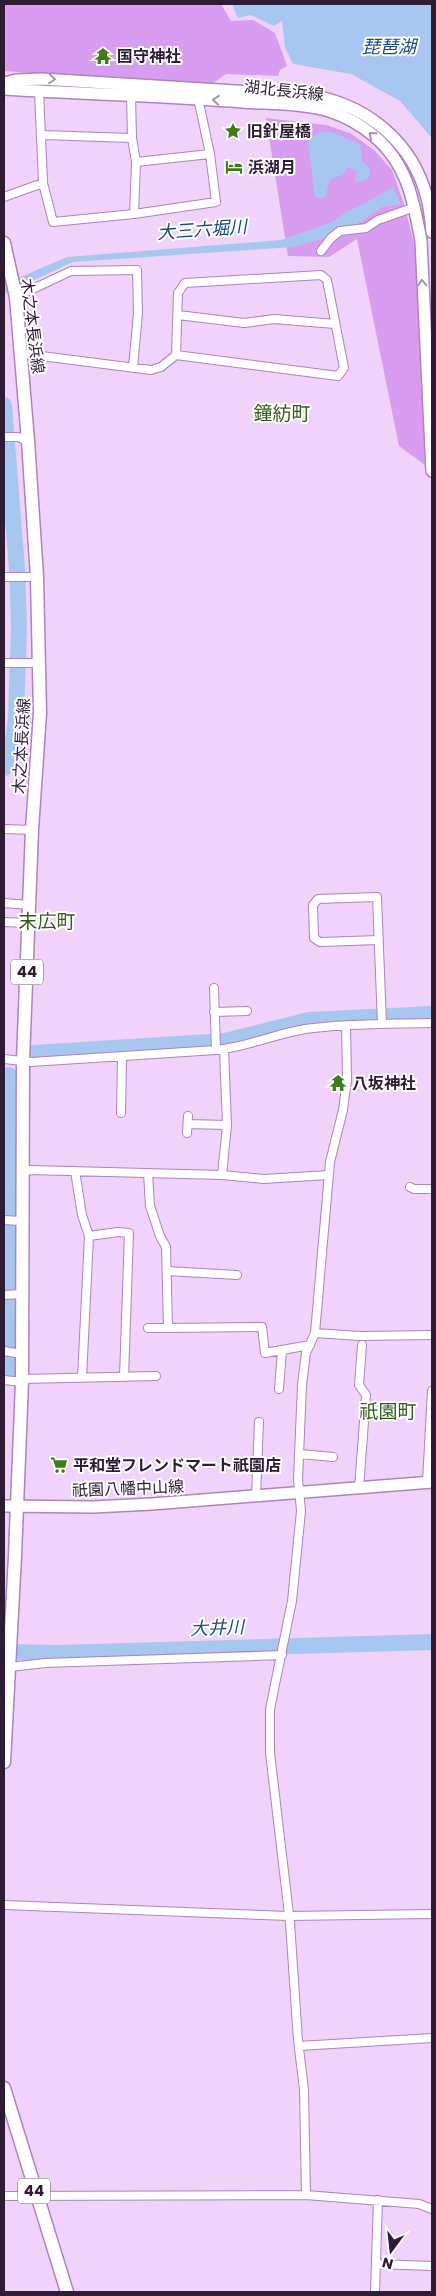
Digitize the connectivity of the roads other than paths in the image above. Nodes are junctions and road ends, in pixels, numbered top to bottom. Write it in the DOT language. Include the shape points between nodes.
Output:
graph roads {
  1 [pos="4,83"];
  2 [pos="4,89"];
  3 [pos="39,91"];
  4 [pos="131,95"];
  5 [pos="198,98"];
  6 [pos="42,135"];
  7 [pos="132,138"];
  8 [pos="210,154"];
  9 [pos="136,162"];
  10 [pos="43,183"];
  11 [pos="4,196"];
  12 [pos="415,207"];
  13 [pos="134,214"];
  14 [pos="432,232"];
  15 [pos="4,243"];
  16 [pos="321,251"];
  17 [pos="16,299"];
  18 [pos="178,315"];
  19 [pos="336,324"];
  20 [pos="176,354"];
  21 [pos="21,356"];
  22 [pos="133,368"];
  23 [pos="8,437"];
  24 [pos="28,441"];
  25 [pos="432,472"];
  26 [pos="7,577"];
  27 [pos="31,577"];
  28 [pos="6,663"];
  29 [pos="33,663"];
  30 [pos="4,829"];
  31 [pos="32,830"];
  32 [pos="4,903"];
  33 [pos="29,905"];
  34 [pos="4,922"];
  35 [pos="29,923"];
  36 [pos="379,940"];
  37 [pos="214,988"];
  38 [pos="247,1011"];
  39 [pos="214,1012"];
  40 [pos="382,1023"];
  41 [pos="432,1023"];
  42 [pos="346,1026"];
  43 [pos="218,1048"];
  44 [pos="122,1056"];
  45 [pos="4,1059"];
  46 [pos="23,1060"];
  47 [pos="121,1113"];
  48 [pos="188,1124"];
  49 [pos="227,1125"];
  50 [pos="75,1171"];
  51 [pos="21,1172"];
  52 [pos="148,1173"];
  53 [pos="222,1175"];
  54 [pos="328,1176"];
  55 [pos="410,1187"];
  56 [pos="432,1189"];
  57 [pos="4,1220"];
  58 [pos="21,1221"];
  59 [pos="89,1236"];
  60 [pos="167,1271"];
  61 [pos="237,1275"];
  62 [pos="22,1294"];
  63 [pos="4,1295"];
  64 [pos="148,1328"];
  65 [pos="168,1328"];
  66 [pos="315,1333"];
  67 [pos="432,1335"];
  68 [pos="310,1345"];
  69 [pos="362,1345"];
  70 [pos="282,1350"];
  71 [pos="4,1351"];
  72 [pos="22,1354"];
  73 [pos="156,1376"];
  74 [pos="124,1377"];
  75 [pos="82,1378"];
  76 [pos="4,1380"];
  77 [pos="22,1381"];
  78 [pos="279,1389"];
  79 [pos="432,1391"];
  80 [pos="259,1422"];
  81 [pos="300,1454"];
  82 [pos="334,1457"];
  83 [pos="430,1482"];
  84 [pos="359,1488"];
  85 [pos="298,1493"];
  86 [pos="256,1496"];
  87 [pos="4,1506"];
  88 [pos="17,1506"];
  89 [pos="282,1653"];
  90 [pos="10,1666"];
  91 [pos="4,1762"];
  92 [pos="4,1905"];
  93 [pos="432,1914"];
  94 [pos="289,1916"];
  95 [pos="432,2038"];
  96 [pos="299,2046"];
  97 [pos="4,2088"];
  98 [pos="4,2196"];
  99 [pos="306,2196"];
  100 [pos="36,2198"];
  101 [pos="378,2200"];
  102 [pos="432,2209"];
  103 [pos="376,2264"];
  104 [pos="432,2266"];
  105 [pos="67,2292"];
  106 [pos="375,2292"];
  1 -- 14 [label="main road, 湖北長浜線, one-way" via="42,79 315,96 335,100 370,116 401,146 416,168 427,198"];
  2 -- 3 [label="main road, 湖北長浜線"];
  3 -- 4 [label="main road, 湖北長浜線"];
  3 -- 6 [label="street"];
  4 -- 5 [label="main road, 湖北長浜線"];
  4 -- 7 [label="street"];
  5 -- 8 [label="street"];
  12 -- 5 [label="main road, 湖北長浜線, one-way" via="405,176 392,156 376,137 348,118 316,108"];
  6 -- 7 [label="street"];
  6 -- 10 [label="street"];
  7 -- 9 [label="street"];
  8 -- 9 [label="street"];
  8 -- 13 [label="street" via="216,202"];
  9 -- 13 [label="street"];
  10 -- 11 [label="street"];
  10 -- 13 [label="street" via="53,222"];
  12 -- 16 [label="street" via="378,220 366,228 340,231"];
  25 -- 12 [label="main road, 湖北長浜線, one-way" via="421,241"];
  15 -- 17 [label="main road, 木之本長浜線 / 44"];
  17 -- 21 [label="main road, 木之本長浜線 / 44"];
  17 -- 22 [label="street" via="71,271 137,270 138,313"];
  18 -- 19 [label="street" via="244,323 274,319"];
  18 -- 19 [label="street" via="178,292 185,282 321,275 327,280"];
  18 -- 20 [label="street"];
  19 -- 20 [label="street" via="344,368 338,376"];
  20 -- 22 [label="street" via="161,367 151,370"];
  21 -- 22 [label="street" via="26,354"];
  21 -- 24 [label="main road, 木之本長浜線 / 44"];
  23 -- 24 [label="street"];
  24 -- 27 [label="main road, 木之本長浜線 / 44"];
  26 -- 27 [label="street"];
  27 -- 29 [label="main road, 木之本長浜線 / 44"];
  28 -- 29 [label="street"];
  29 -- 31 [label="main road, 木之本長浜線 / 44" via="40,713"];
  30 -- 31 [label="street"];
  31 -- 33 [label="main road, 木之本長浜線 / 44"];
  32 -- 33 [label="street"];
  33 -- 35 [label="main road, 木之本長浜線 / 44"];
  34 -- 35 [label="street"];
  35 -- 46 [label="main road, 木之本長浜線 / 44"];
  36 -- 36 [label="street" via="377,897 318,899 313,906 314,938 320,942"];
  36 -- 40 [label="street"];
  37 -- 39 [label="street"];
  38 -- 39 [label="street"];
  39 -- 43 [label="street"];
  40 -- 41 [label="street"];
  40 -- 42 [label="street"];
  42 -- 43 [label="street" via="296,1030 244,1046"];
  42 -- 54 [label="street" via="347,1080"];
  43 -- 44 [label="street"];
  43 -- 49 [label="street"];
  44 -- 46 [label="street"];
  44 -- 47 [label="street"];
  45 -- 46 [label="street"];
  46 -- 51 [label="main road, 木之本長浜線 / 44"];
  48 -- 49 [label="street"];
  49 -- 53 [label="street"];
  50 -- 51 [label="street"];
  50 -- 52 [label="street"];
  50 -- 59 [label="street"];
  51 -- 58 [label="main road, 木之本長浜線 / 44"];
  52 -- 53 [label="street"];
  52 -- 60 [label="street" via="150,1206 166,1248"];
  53 -- 54 [label="street" via="264,1179"];
  54 -- 66 [label="street"];
  55 -- 56 [label="street"];
  57 -- 58 [label="street"];
  58 -- 62 [label="main road, 木之本長浜線 / 44"];
  59 -- 74 [label="street" via="129,1233"];
  59 -- 75 [label="street"];
  60 -- 61 [label="street"];
  60 -- 65 [label="street"];
  62 -- 63 [label="street"];
  62 -- 72 [label="main road, 木之本長浜線 / 44"];
  64 -- 65 [label="street"];
  65 -- 70 [label="street" via="262,1327 265,1353"];
  66 -- 67 [label="street"];
  66 -- 68 [label="street"];
  68 -- 70 [label="street"];
  68 -- 81 [label="street" via="302,1385"];
  69 -- 84 [label="street" via="359,1385 366,1396"];
  70 -- 78 [label="street"];
  71 -- 72 [label="street"];
  72 -- 77 [label="main road, 木之本長浜線 / 44"];
  73 -- 74 [label="street"];
  74 -- 75 [label="street"];
  75 -- 77 [label="street"];
  76 -- 77 [label="street"];
  77 -- 88 [label="main road, 木之本長浜線 / 44"];
  79 -- 83 [label="street"];
  80 -- 86 [label="street"];
  81 -- 82 [label="street"];
  81 -- 85 [label="street"];
  83 -- 84 [label="main road, 祇園八幡中山線"];
  84 -- 85 [label="main road, 祇園八幡中山線"];
  85 -- 86 [label="main road, 祇園八幡中山線"];
  85 -- 89 [label="street" via="301,1512 292,1600"];
  86 -- 88 [label="main road, 祇園八幡中山線" via="93,1507"];
  87 -- 88 [label="main road, 祇園八幡中山線"];
  88 -- 90 [label="main road, 木之本長浜線 / 44"];
  89 -- 90 [label="street"];
  89 -- 94 [label="street" via="270,1708 270,1753"];
  90 -- 91 [label="main road, 木之本長浜線 / 44"];
  92 -- 94 [label="street"];
  93 -- 94 [label="street"];
  94 -- 96 [label="street"];
  95 -- 96 [label="street"];
  96 -- 99 [label="street" via="304,2090"];
  97 -- 100 [label="main road, 44"];
  98 -- 100 [label="street"];
  99 -- 100 [label="street"];
  99 -- 101 [label="street"];
  100 -- 105 [label="main road, 44"];
  101 -- 102 [label="street" via="419,2204"];
  101 -- 103 [label="street"];
  103 -- 104 [label="street"];
  103 -- 106 [label="street"];
}
